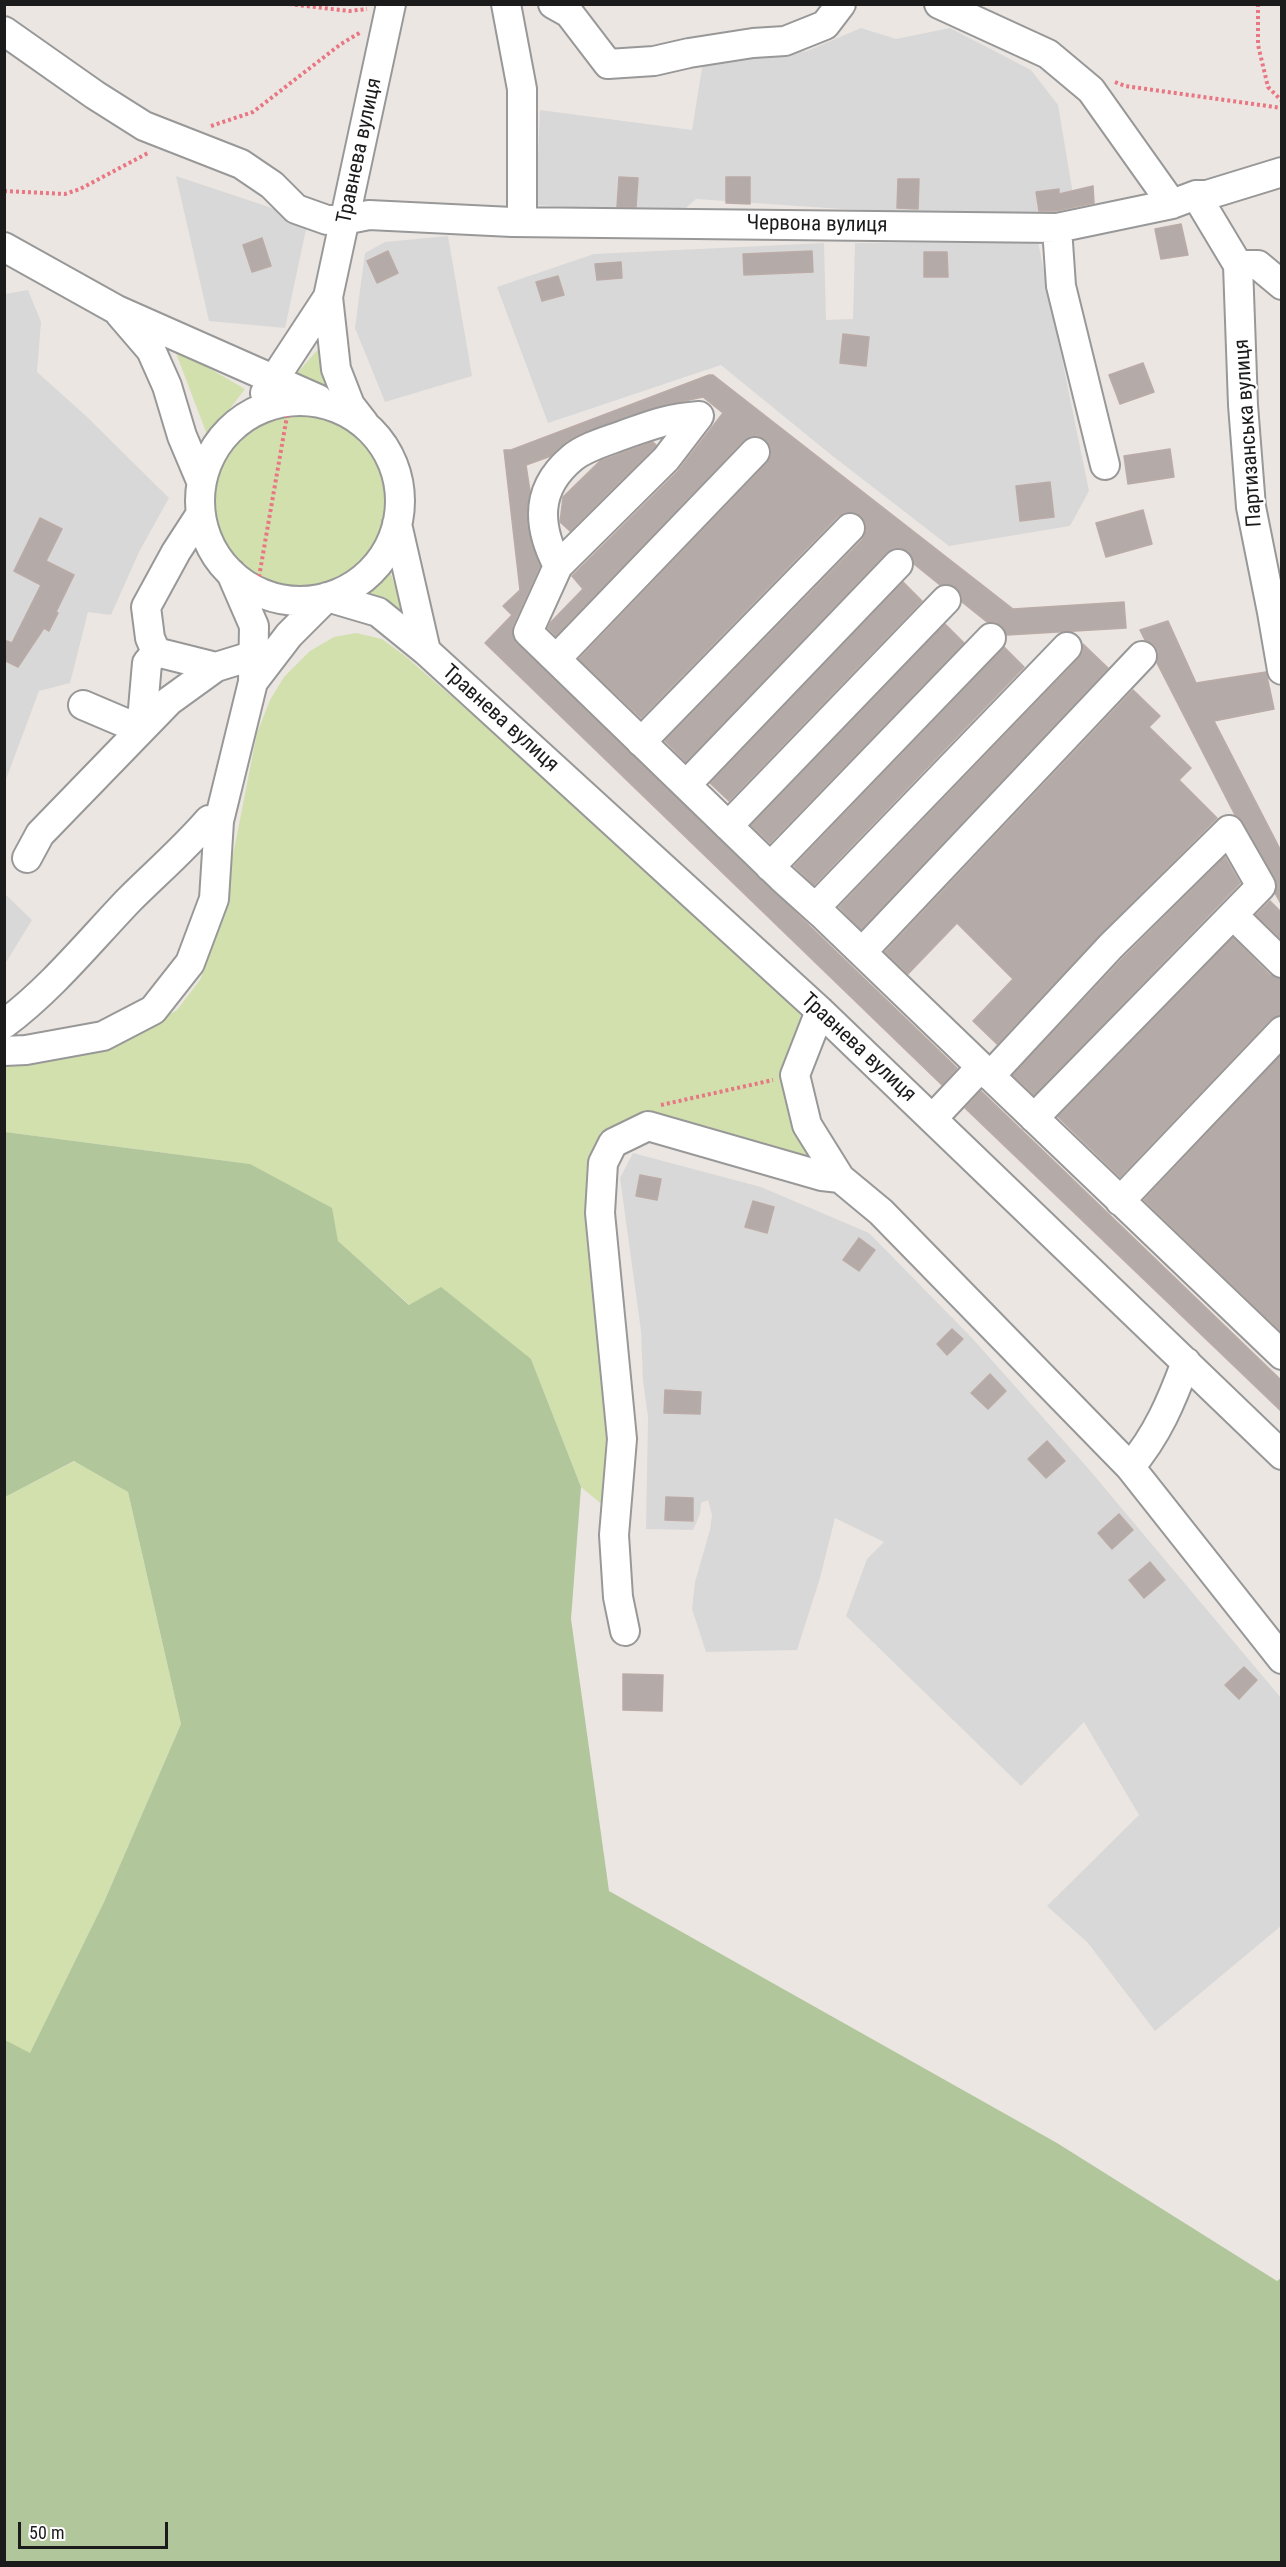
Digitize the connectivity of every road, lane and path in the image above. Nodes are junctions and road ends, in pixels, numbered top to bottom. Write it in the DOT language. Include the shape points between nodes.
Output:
graph roads {
  1 [pos="289,4"];
  2 [pos="506,4"];
  3 [pos="553,4"];
  4 [pos="841,4"];
  5 [pos="939,4"];
  6 [pos="1258,4"];
  7 [pos="391,5"];
  8 [pos="4,31"];
  9 [pos="1114,81"];
  10 [pos="1281,101"];
  11 [pos="1281,108"];
  12 [pos="1281,172"];
  13 [pos="1184,199"];
  14 [pos="345,220"];
  15 [pos="522,222"];
  16 [pos="1057,228"];
  17 [pos="4,247"];
  18 [pos="1238,265"];
  19 [pos="1281,285"];
  20 [pos="328,297"];
  21 [pos="117,310"];
  22 [pos="283,390"];
  23 [pos="367,426"];
  24 [pos="755,452"];
  25 [pos="1105,465"];
  26 [pos="201,481"];
  27 [pos="200,515"];
  28 [pos="397,524"];
  29 [pos="850,528"];
  30 [pos="898,564"];
  31 [pos="558,566"];
  32 [pos="231,573"];
  33 [pos="260,593"];
  34 [pos="327,597"];
  35 [pos="946,600"];
  36 [pos="1277,607"];
  37 [pos="992,638"];
  38 [pos="1067,647"];
  39 [pos="426,651"];
  40 [pos="156,652"];
  41 [pos="1143,656"];
  42 [pos="556,659"];
  43 [pos="216,667"];
  44 [pos="254,668"];
  45 [pos="1281,670"];
  46 [pos="83,705"];
  47 [pos="145,725"];
  48 [pos="641,742"];
  49 [pos="686,785"];
  50 [pos="219,821"];
  51 [pos="728,826"];
  52 [pos="27,858"];
  53 [pos="770,867"];
  54 [pos="815,908"];
  55 [pos="1233,915"];
  56 [pos="862,952"];
  57 [pos="1281,963"];
  58 [pos="820,1011"];
  59 [pos="4,1024"];
  60 [pos="1281,1031"];
  61 [pos="4,1051"];
  62 [pos="986,1071"];
  63 [pos="795,1075"];
  64 [pos="658,1106"];
  65 [pos="933,1118"];
  66 [pos="1034,1118"];
  67 [pos="840,1178"];
  68 [pos="1120,1201"];
  69 [pos="1281,1355"];
  70 [pos="1186,1362"];
  71 [pos="1281,1455"];
  72 [pos="1130,1467"];
  73 [pos="625,1631"];
  74 [pos="1281,1659"];
  1 -- 7 [label="path" via="349,11"];
  2 -- 15 [label="street" via="522,89"];
  3 -- 4 [label="street" via="569,14 608,64 785,41 825,24"];
  5 -- 13 [label="street" via="1048,54 1091,90"];
  6 -- 10 [label="path" via="1258,45 1268,87"];
  7 -- 14 [label="street, Травнева вулиця"];
  8 -- 14 [label="street, Червона вулиця" via="144,126 240,164 272,184 296,209 327,220"];
  9 -- 11 [label="path" via="1125,86"];
  12 -- 13 [label="street, Червона вулиця"];
  13 -- 16 [label="street, Червона вулиця"];
  13 -- 18 [label="street"];
  14 -- 15 [label="street, Червона вулиця" via="369,215"];
  14 -- 20 [label="street, Травнева вулиця"];
  15 -- 16 [label="street, Червона вулиця"];
  16 -- 25 [label="street" via="1061,286"];
  17 -- 21 [label="street"];
  18 -- 19 [label="street" via="1258,265"];
  18 -- 36 [label="street, Партизанська вулиця" via="1251,507"];
  20 -- 22 [label="street"];
  20 -- 23 [label="street" via="336,369 350,405"];
  21 -- 22 [label="street"];
  21 -- 26 [label="street" via="151,350"];
  22 -- 23 [label="street" via="333,406"];
  22 -- 26 [label="street" via="239,421 214,448"];
  22 -- 33 [label="path"];
  23 -- 28 [label="street" via="388,454 397,478"];
  24 -- 42 [label="street"];
  26 -- 27 [label="street"];
  27 -- 32 [label="street" via="211,548"];
  27 -- 40 [label="street" via="146,607"];
  28 -- 34 [label="street" via="376,566 354,585"];
  28 -- 39 [label="street"];
  29 -- 48 [label="street"];
  30 -- 49 [label="street"];
  31 -- 31 [label="street" via="666,459 699,416 671,418 573,457 545,492 542,513 549,549"];
  31 -- 42 [label="street" via="528,632"];
  32 -- 33 [label="street"];
  32 -- 44 [label="street" via="254,626"];
  33 -- 34 [label="street" via="301,601"];
  34 -- 39 [label="street, Травнева вулиця" via="378,612"];
  34 -- 44 [label="street"];
  35 -- 51 [label="street"];
  36 -- 45 [label="street, Партизанська вулиця"];
  37 -- 53 [label="street"];
  38 -- 54 [label="street"];
  39 -- 58 [label="street, Травнева вулиця"];
  40 -- 43 [label="street"];
  40 -- 47 [label="street" via="147,663"];
  41 -- 56 [label="street"];
  42 -- 48 [label="street"];
  43 -- 44 [label="street"];
  43 -- 47 [label="street"];
  44 -- 50 [label="street"];
  46 -- 47 [label="street" via="123,722"];
  47 -- 52 [label="street" via="40,834"];
  48 -- 49 [label="street"];
  49 -- 51 [label="street"];
  50 -- 59 [label="street" via="209,820 48,986"];
  50 -- 61 [label="street" via="214,899 190,963 153,1010 103,1036"];
  51 -- 53 [label="street"];
  53 -- 54 [label="street"];
  54 -- 56 [label="street"];
  55 -- 57 [label="street"];
  55 -- 62 [label="street" via="1260,886 1229,830"];
  55 -- 66 [label="street"];
  56 -- 62 [label="street"];
  58 -- 63 [label="street"];
  58 -- 65 [label="street, Травнева вулиця"];
  60 -- 68 [label="street"];
  62 -- 65 [label="street"];
  62 -- 66 [label="street"];
  63 -- 64 [label="path"];
  63 -- 67 [label="street" via="807,1125"];
  65 -- 70 [label="street, Травнева вулиця"];
  66 -- 68 [label="street"];
  67 -- 72 [label="street" via="880,1212"];
  67 -- 73 [label="street" via="648,1126 613,1143 603,1163 600,1213 622,1439 615,1568"];
  68 -- 69 [label="street"];
  70 -- 71 [label="street, Травнева вулиця"];
  70 -- 72 [label="street" via="1147,1448"];
  72 -- 74 [label="street"];
}
